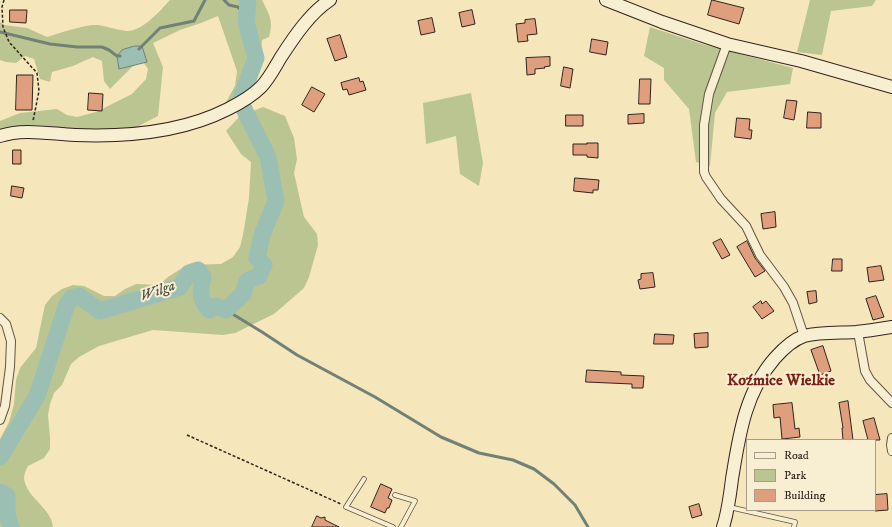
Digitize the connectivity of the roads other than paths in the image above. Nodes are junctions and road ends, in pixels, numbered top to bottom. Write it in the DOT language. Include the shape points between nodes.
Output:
graph roads {
  1 [pos="330,0"];
  2 [pos="606,0"];
  3 [pos="727,44"];
  4 [pos="892,87"];
  5 [pos="0,136"];
  6 [pos="0,318"];
  7 [pos="892,327"];
  8 [pos="858,332"];
  9 [pos="804,336"];
  10 [pos="892,403"];
  11 [pos="0,420"];
  12 [pos="892,438"];
  13 [pos="892,451"];
  14 [pos="364,479"];
  15 [pos="395,495"];
  16 [pos="728,506"];
  17 [pos="746,510"];
  18 [pos="749,511"];
  19 [pos="392,527"];
  20 [pos="402,527"];
  21 [pos="723,527"];
  22 [pos="794,527"];
  1 -- 5 [label="street" via="301,29 261,86 248,98 228,109 189,125 134,134 77,135 29,132"];
  2 -- 3 [label="street"];
  3 -- 4 [label="street" via="801,61"];
  3 -- 9 [label="street" via="709,94 704,125 704,172 721,198 746,226 760,255 784,287 793,303"];
  6 -- 11 [label="street" via="6,324 12,341 6,406"];
  7 -- 8 [label="street"];
  8 -- 9 [label="street"];
  8 -- 10 [label="street" via="865,371"];
  9 -- 16 [label="street" via="781,351 764,372 748,405 739,438"];
  12 -- 13 [label="street"];
  14 -- 19 [label="lane" via="346,507"];
  15 -- 20 [label="lane" via="415,501"];
  16 -- 17 [label="lane"];
  16 -- 21 [label="street"];
  18 -- 22 [label="lane" via="795,522"];
}
